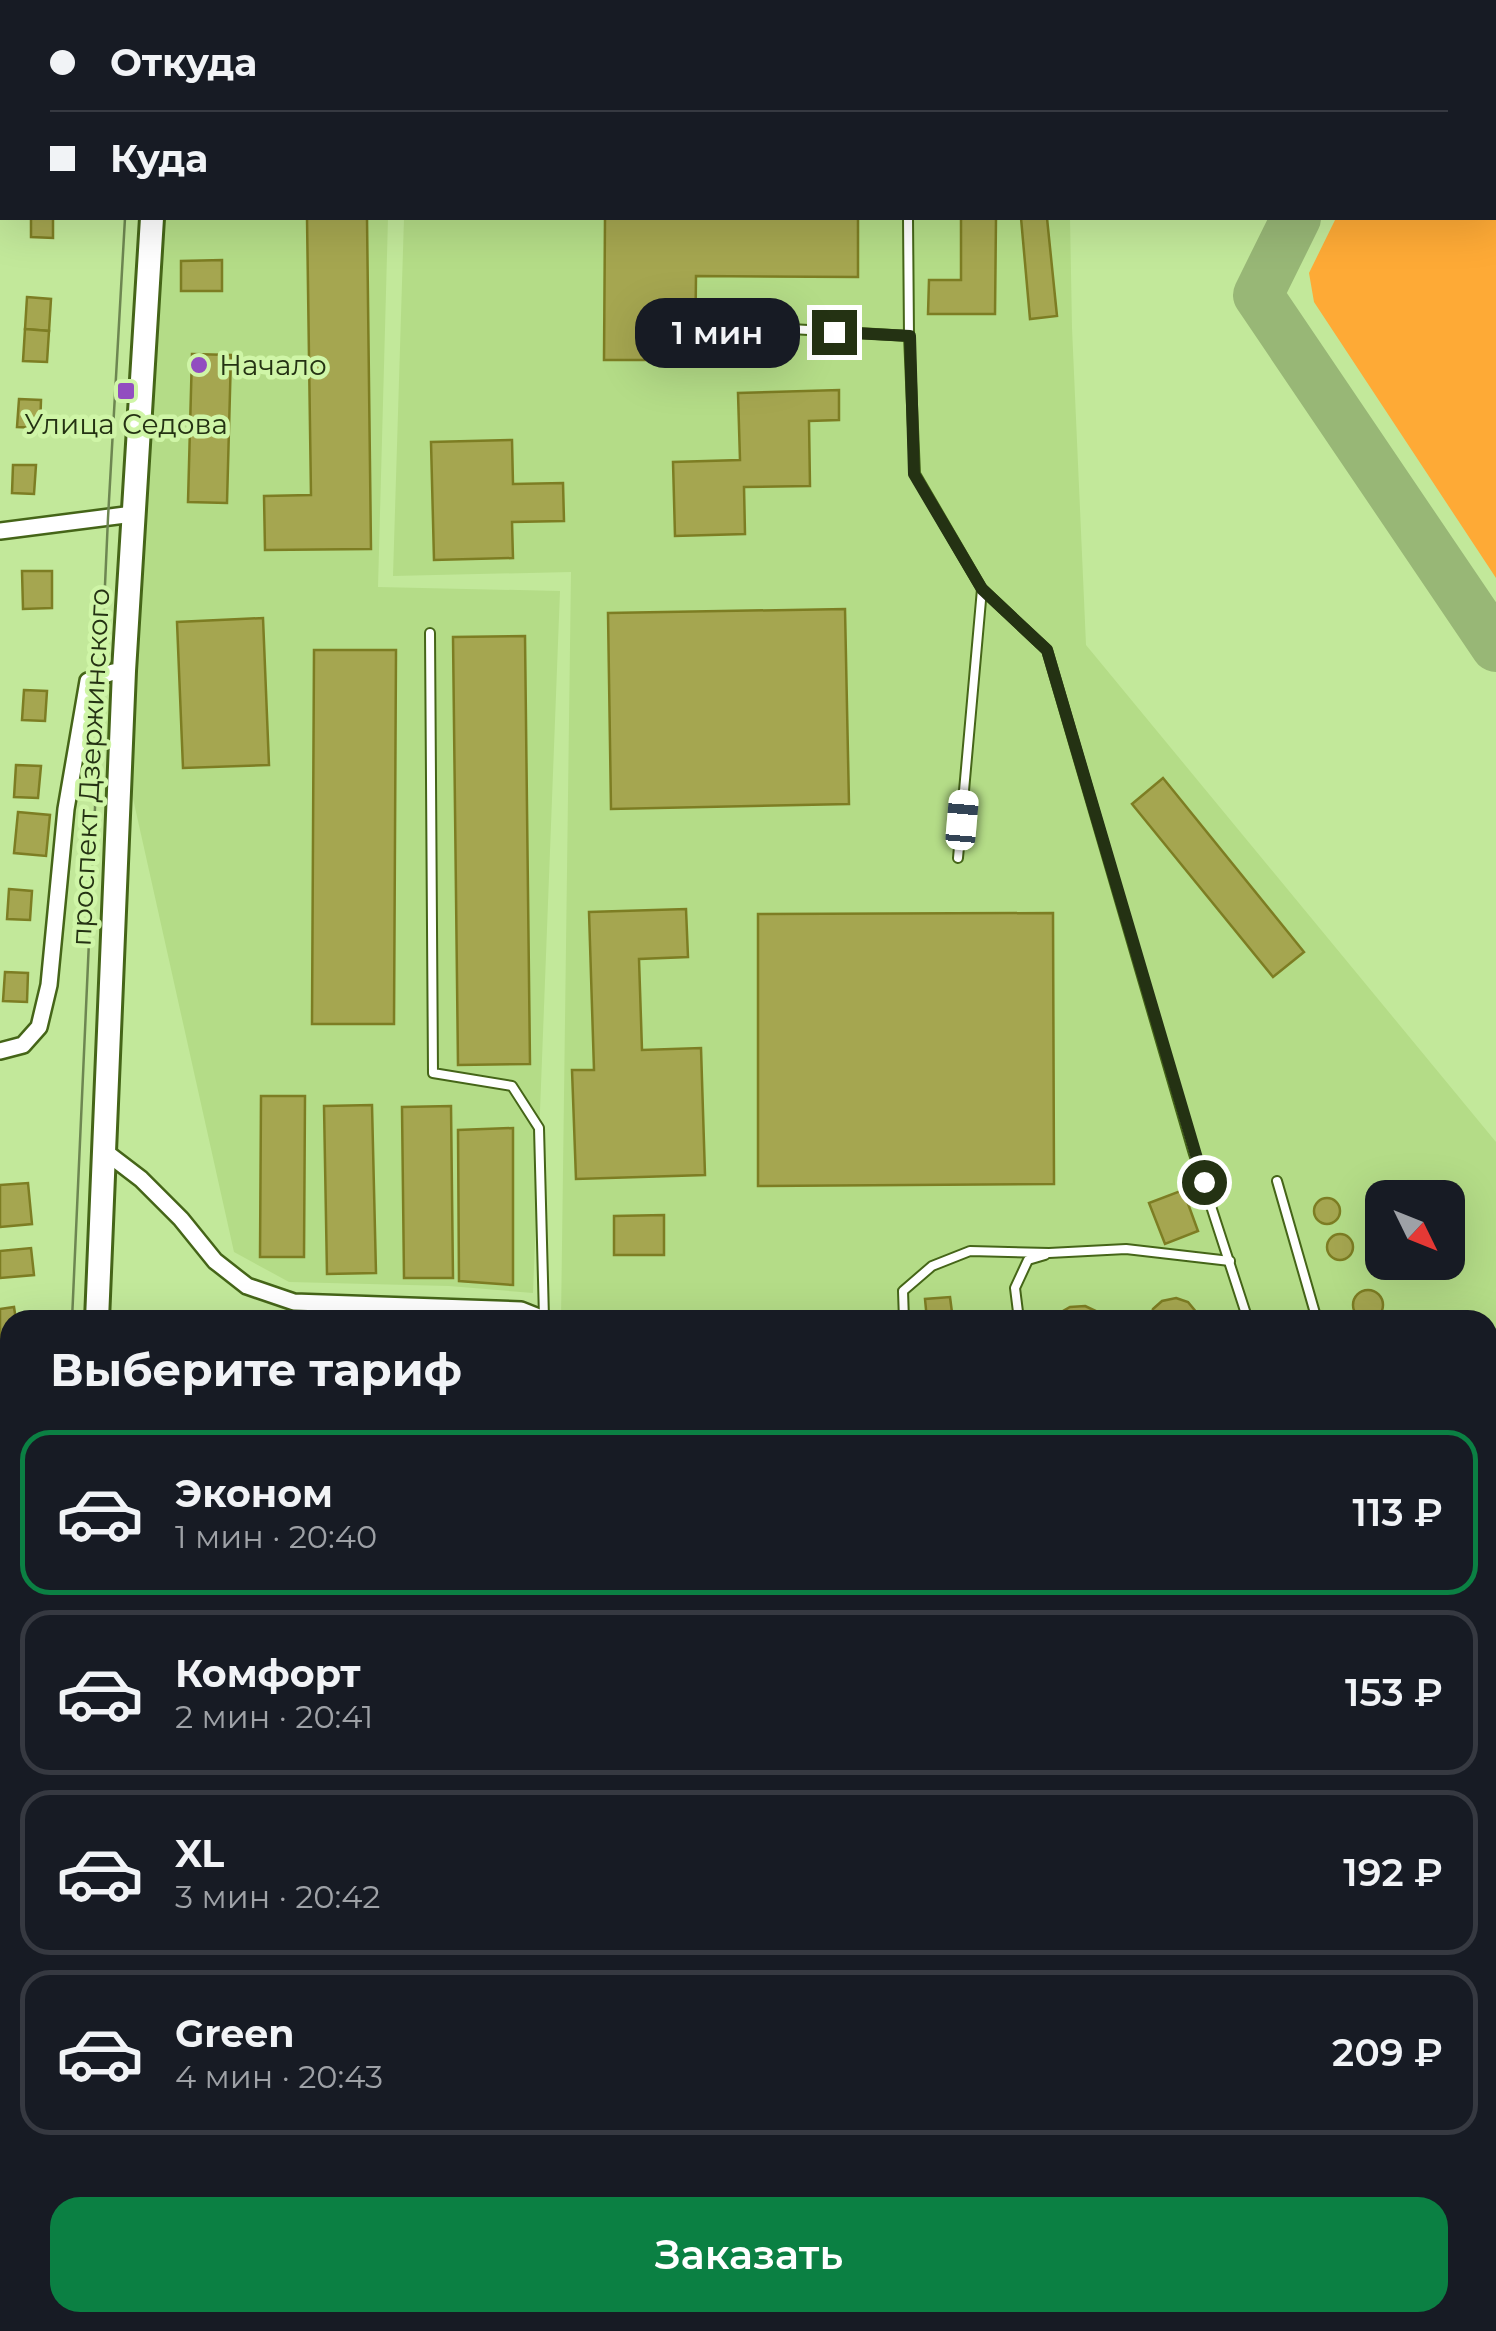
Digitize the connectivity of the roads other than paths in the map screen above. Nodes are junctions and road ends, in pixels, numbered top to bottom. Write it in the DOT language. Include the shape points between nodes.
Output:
graph roads {
  1 [pos="152,220"];
  2 [pos="908,220"];
  3 [pos="758,328"];
  4 [pos="910,336"];
  5 [pos="133,514"];
  6 [pos="0,531"];
  7 [pos="982,589"];
  8 [pos="430,632"];
  9 [pos="124,671"];
  10 [pos="958,858"];
  11 [pos="0,1050"];
  12 [pos="103,1150"];
  13 [pos="1276,1180"];
  14 [pos="1049,1253"];
  15 [pos="1230,1261"];
  16 [pos="97,1310"];
  17 [pos="521,1310"];
  18 [pos="545,1310"];
  19 [pos="904,1310"];
  20 [pos="1018,1310"];
  21 [pos="1245,1310"];
  22 [pos="1315,1310"];
  1 -- 5 [label="main road, проспект Дзержинского"];
  2 -- 4 [label="lane"];
  3 -- 4 [label="lane"];
  4 -- 7 [label="lane" via="914,474"];
  5 -- 6 [label="street"];
  5 -- 9 [label="main road, проспект Дзержинского"];
  7 -- 10 [label="lane"];
  7 -- 15 [label="lane" via="1047,650"];
  8 -- 18 [label="lane" via="433,1073 512,1086 539,1128"];
  9 -- 11 [label="street" via="88,680 46,999 39,1027 23,1045"];
  9 -- 12 [label="main road, проспект Дзержинского"];
  12 -- 16 [label="main road, проспект Дзержинского"];
  12 -- 17 [label="street" via="141,1179 214,1261 246,1286 294,1302"];
  13 -- 22 [label="lane"];
  14 -- 15 [label="lane" via="1126,1249"];
  14 -- 19 [label="lane" via="970,1251 932,1266 903,1291"];
  14 -- 20 [label="lane" via="1028,1260 1015,1288"];
  15 -- 21 [label="lane"];
}
